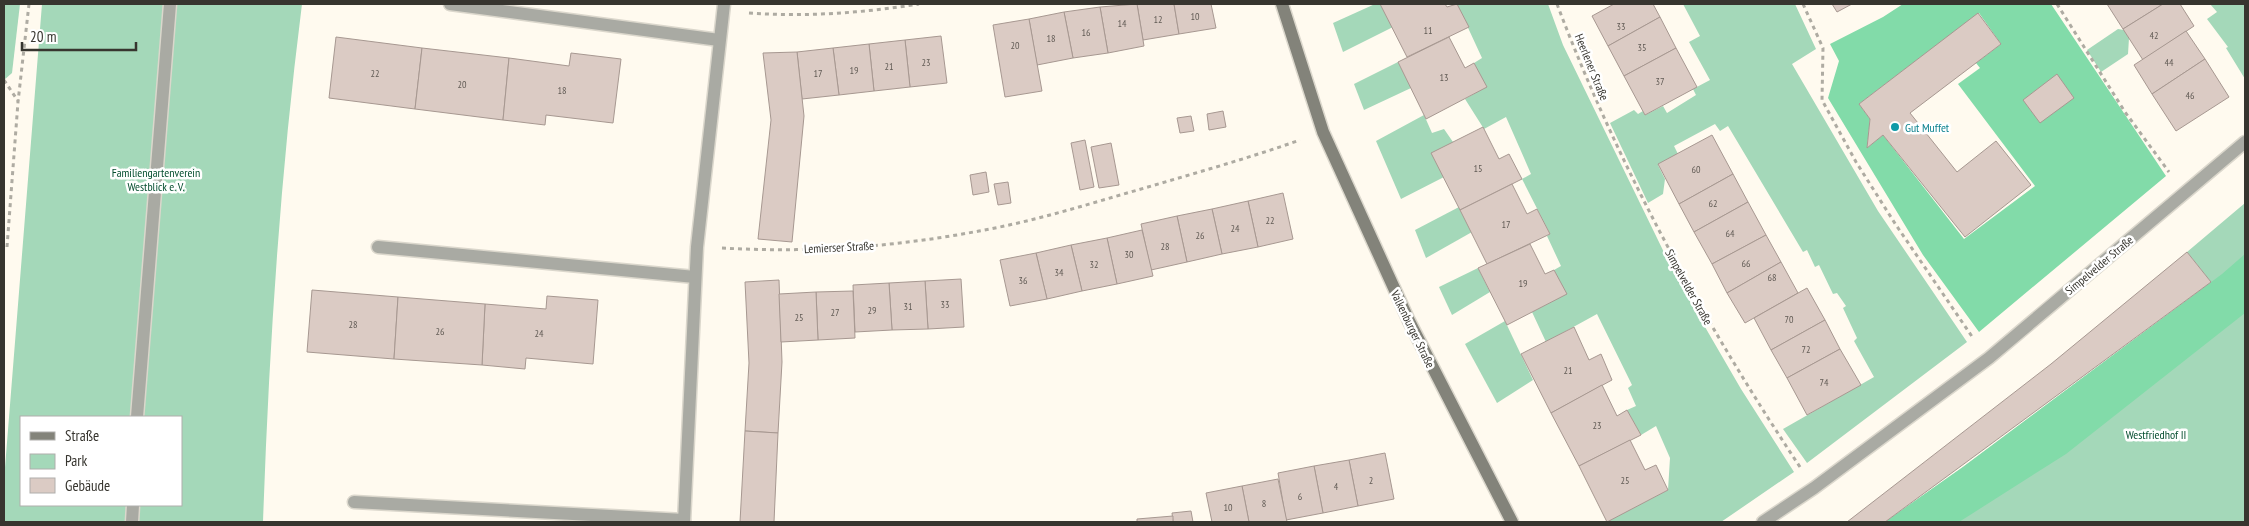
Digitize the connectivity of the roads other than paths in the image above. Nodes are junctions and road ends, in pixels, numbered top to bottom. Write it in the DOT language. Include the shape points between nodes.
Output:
graph roads {
  1 [pos="170,4"];
  2 [pos="450,4"];
  3 [pos="1282,4"];
  4 [pos="724,8"];
  5 [pos="719,40"];
  6 [pos="2245,142"];
  7 [pos="378,247"];
  8 [pos="695,277"];
  9 [pos="137,416"];
  10 [pos="354,502"];
  11 [pos="133,506"];
  12 [pos="684,521"];
  13 [pos="132,522"];
  14 [pos="1511,522"];
  15 [pos="1763,522"];
  1 -- 9 [label="street"];
  2 -- 5 [label="street"];
  3 -- 14 [label="street, Valkenburger Straße" via="1323,132 1408,321"];
  4 -- 5 [label="street"];
  5 -- 8 [label="street"];
  6 -- 15 [label="street, Simpelvelder Straße" via="1989,358"];
  7 -- 8 [label="street"];
  8 -- 12 [label="street"];
  10 -- 12 [label="street"];
  11 -- 13 [label="street"];
}
